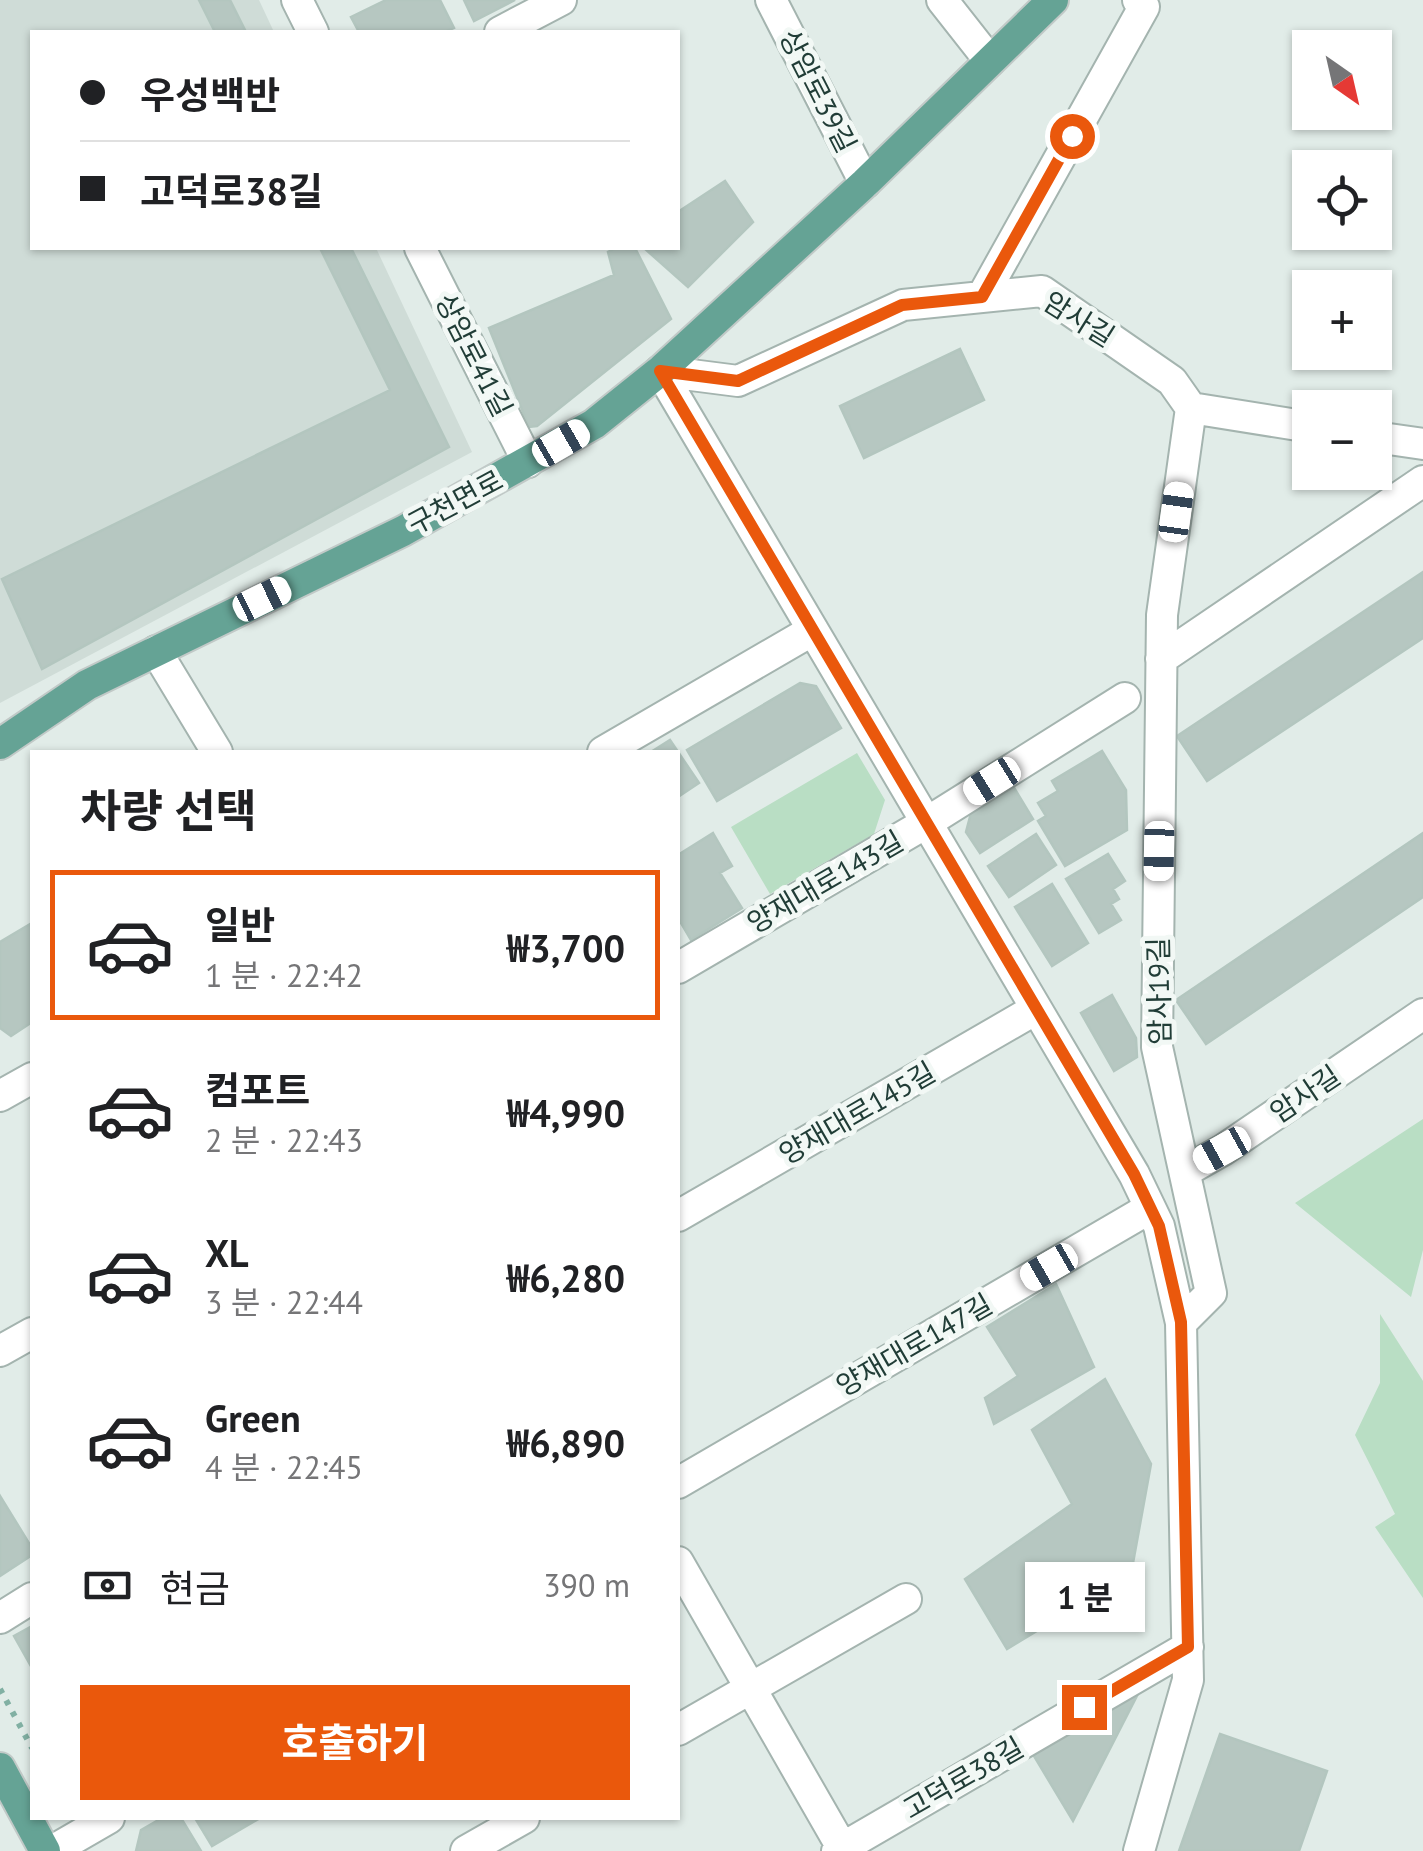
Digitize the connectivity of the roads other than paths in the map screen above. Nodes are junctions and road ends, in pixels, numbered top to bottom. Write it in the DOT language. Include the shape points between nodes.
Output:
graph roads {
  1 [pos="297,0"];
  2 [pos="561,0"];
  3 [pos="771,0"];
  4 [pos="942,0"];
  5 [pos="1053,0"];
  6 [pos="1138,0"];
  7 [pos="312,30"];
  8 [pos="504,30"];
  9 [pos="990,61"];
  10 [pos="865,183"];
  11 [pos="421,250"];
  12 [pos="982,297"];
  13 [pos="660,371"];
  14 [pos="1191,408"];
  15 [pos="1292,424"];
  16 [pos="1392,439"];
  17 [pos="1423,444"];
  18 [pos="528,462"];
  19 [pos="1423,481"];
  20 [pos="813,630"];
  21 [pos="156,651"];
  22 [pos="1161,659"];
  23 [pos="1124,698"];
  24 [pos="0,744"];
  25 [pos="215,750"];
  26 [pos="606,750"];
  27 [pos="926,823"];
  28 [pos="680,967"];
  29 [pos="1036,1009"];
  30 [pos="1423,1014"];
  31 [pos="30,1079"];
  32 [pos="0,1096"];
  33 [pos="1186,1171"];
  34 [pos="1150,1208"];
  35 [pos="680,1215"];
  36 [pos="1181,1322"];
  37 [pos="30,1334"];
  38 [pos="0,1351"];
  39 [pos="680,1482"];
  40 [pos="680,1566"];
  41 [pos="30,1599"];
  42 [pos="906,1599"];
  43 [pos="0,1618"];
  44 [pos="1188,1647"];
  45 [pos="750,1688"];
  46 [pos="680,1729"];
  47 [pos="0,1768"];
  48 [pos="30,1819"];
  49 [pos="31,1820"];
  50 [pos="105,1820"];
  51 [pos="520,1820"];
  52 [pos="841,1850"];
  53 [pos="49,1851"];
  54 [pos="466,1851"];
  55 [pos="1139,1851"];
  1 -- 7 [label="street"];
  2 -- 8 [label="street"];
  3 -- 10 [label="street, 상암로39길"];
  4 -- 9 [label="street"];
  5 -- 9 [label="main road, 구천면로"];
  6 -- 12 [label="street" via="1144,7"];
  9 -- 10 [label="main road, 구천면로"];
  10 -- 13 [label="main road, 구천면로"];
  11 -- 18 [label="street, 상암로41길"];
  12 -- 13 [label="street, 암사길" via="902,305 738,381"];
  12 -- 14 [label="street, 암사길" via="1042,291 1172,380"];
  13 -- 18 [label="main road, 구천면로" via="594,424"];
  13 -- 20 [label="street"];
  14 -- 15 [label="street"];
  14 -- 22 [label="street, 암사19길"];
  16 -- 17 [label="street"];
  18 -- 21 [label="main road, 구천면로"];
  19 -- 22 [label="street"];
  20 -- 26 [label="street"];
  20 -- 27 [label="street"];
  21 -- 24 [label="main road, 구천면로" via="87,686"];
  21 -- 25 [label="street"];
  22 -- 33 [label="street, 암사19길" via="1157,1047"];
  23 -- 27 [label="street, 양재대로143길"];
  27 -- 28 [label="street, 양재대로143길"];
  27 -- 29 [label="street"];
  29 -- 34 [label="street"];
  29 -- 35 [label="street, 양재대로145길"];
  30 -- 33 [label="street, 암사길"];
  31 -- 32 [label="street"];
  33 -- 36 [label="street, 암사19길" via="1211,1293"];
  34 -- 36 [label="street"];
  34 -- 39 [label="street, 양재대로147길"];
  36 -- 44 [label="street"];
  37 -- 38 [label="street"];
  40 -- 45 [label="street, 고덕로38길"];
  41 -- 43 [label="street"];
  42 -- 45 [label="street"];
  44 -- 52 [label="street, 고덕로38길"];
  44 -- 55 [label="street" via="1188,1680"];
  45 -- 46 [label="street"];
  45 -- 52 [label="street, 고덕로38길"];
  47 -- 48 [label="main road"];
  49 -- 53 [label="main road"];
  50 -- 53 [label="street"];
  51 -- 54 [label="street"];
}
